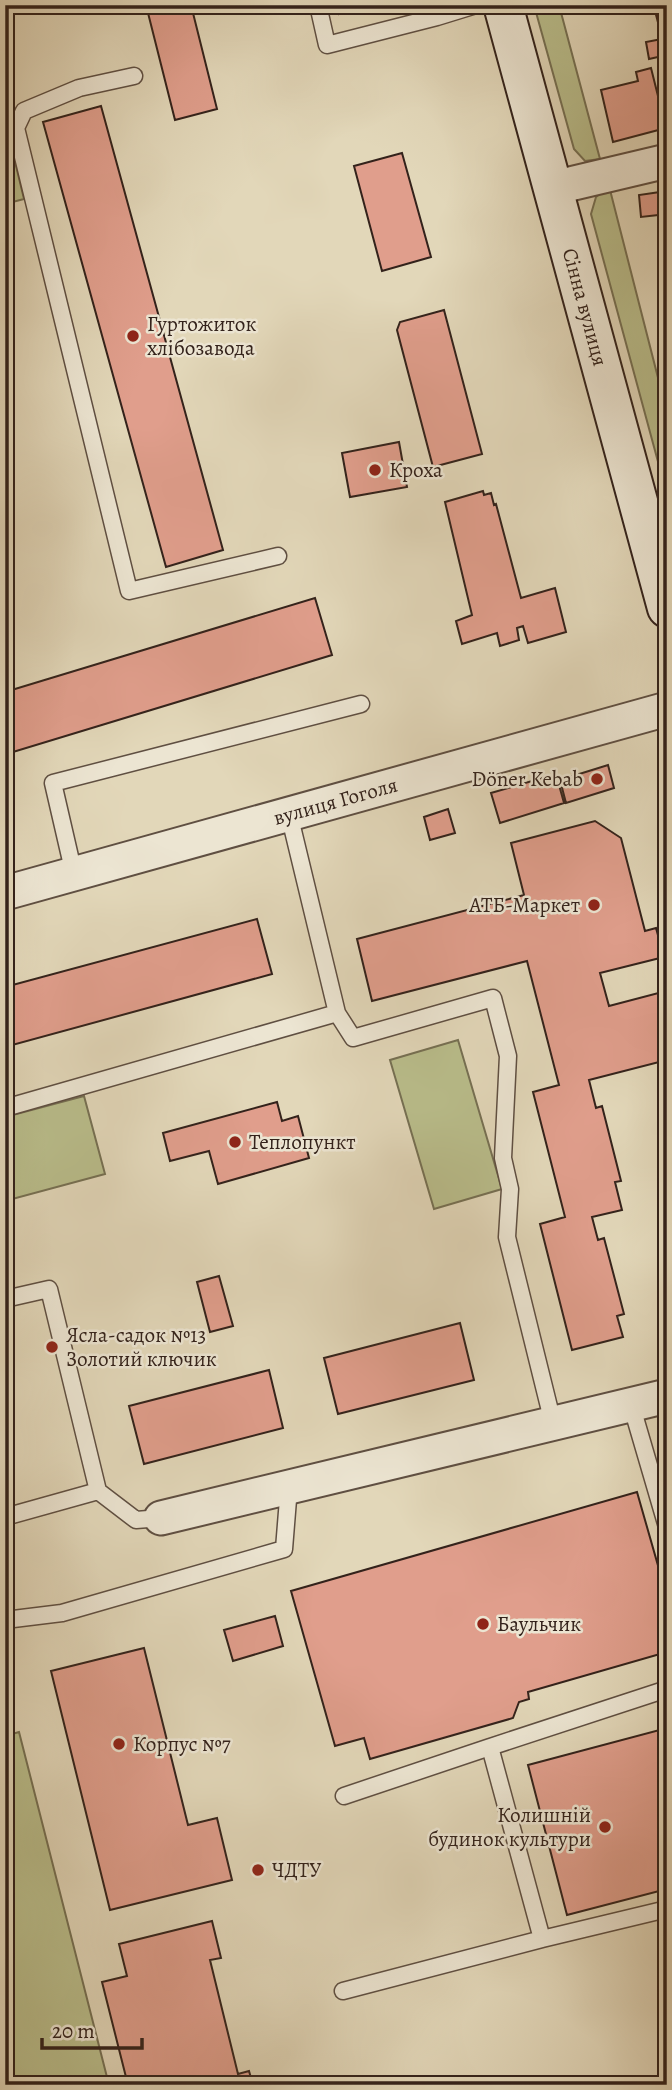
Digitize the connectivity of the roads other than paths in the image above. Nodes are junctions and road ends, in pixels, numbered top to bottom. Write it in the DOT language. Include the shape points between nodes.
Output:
graph roads {
  1 [pos="318,5"];
  2 [pos="476,5"];
  3 [pos="503,5"];
  4 [pos="134,76"];
  5 [pos="667,161"];
  6 [pos="553,188"];
  7 [pos="278,556"];
  8 [pos="667,608"];
  9 [pos="361,704"];
  10 [pos="667,709"];
  11 [pos="289,814"];
  12 [pos="74,874"];
  13 [pos="5,893"];
  14 [pos="337,1013"];
  15 [pos="5,1108"];
  16 [pos="5,1299"];
  17 [pos="667,1396"];
  18 [pos="631,1404"];
  19 [pos="553,1423"];
  20 [pos="289,1487"];
  21 [pos="98,1491"];
  22 [pos="5,1517"];
  23 [pos="161,1518"];
  24 [pos="667,1527"];
  25 [pos="5,1620"];
  26 [pos="667,1689"];
  27 [pos="490,1747"];
  28 [pos="345,1796"];
  29 [pos="667,1909"];
  30 [pos="542,1939"];
  31 [pos="343,1991"];
  1 -- 2 [label="lane" via="327,45"];
  3 -- 6 [label="main road, Сінна вулиця"];
  4 -- 7 [label="lane" via="79,88 24,111 16,128 129,592"];
  5 -- 6 [label="street"];
  6 -- 8 [label="main road, Сінна вулиця"];
  9 -- 12 [label="lane" via="53,783"];
  10 -- 11 [label="street, вулиця Гоголя"];
  11 -- 12 [label="street, вулиця Гоголя"];
  11 -- 14 [label="lane"];
  12 -- 13 [label="street, вулиця Гоголя"];
  14 -- 15 [label="lane"];
  14 -- 19 [label="lane" via="353,1038 493,998 508,1056 503,1158 510,1189 507,1237"];
  16 -- 21 [label="lane" via="49,1289"];
  17 -- 18 [label="street"];
  18 -- 19 [label="street"];
  18 -- 24 [label="lane"];
  19 -- 20 [label="street"];
  20 -- 23 [label="street"];
  20 -- 25 [label="lane" via="284,1549 62,1613"];
  21 -- 22 [label="lane"];
  21 -- 23 [label="lane" via="136,1520"];
  26 -- 27 [label="lane"];
  27 -- 28 [label="lane"];
  27 -- 30 [label="lane"];
  29 -- 30 [label="lane"];
  30 -- 31 [label="lane"];
}
